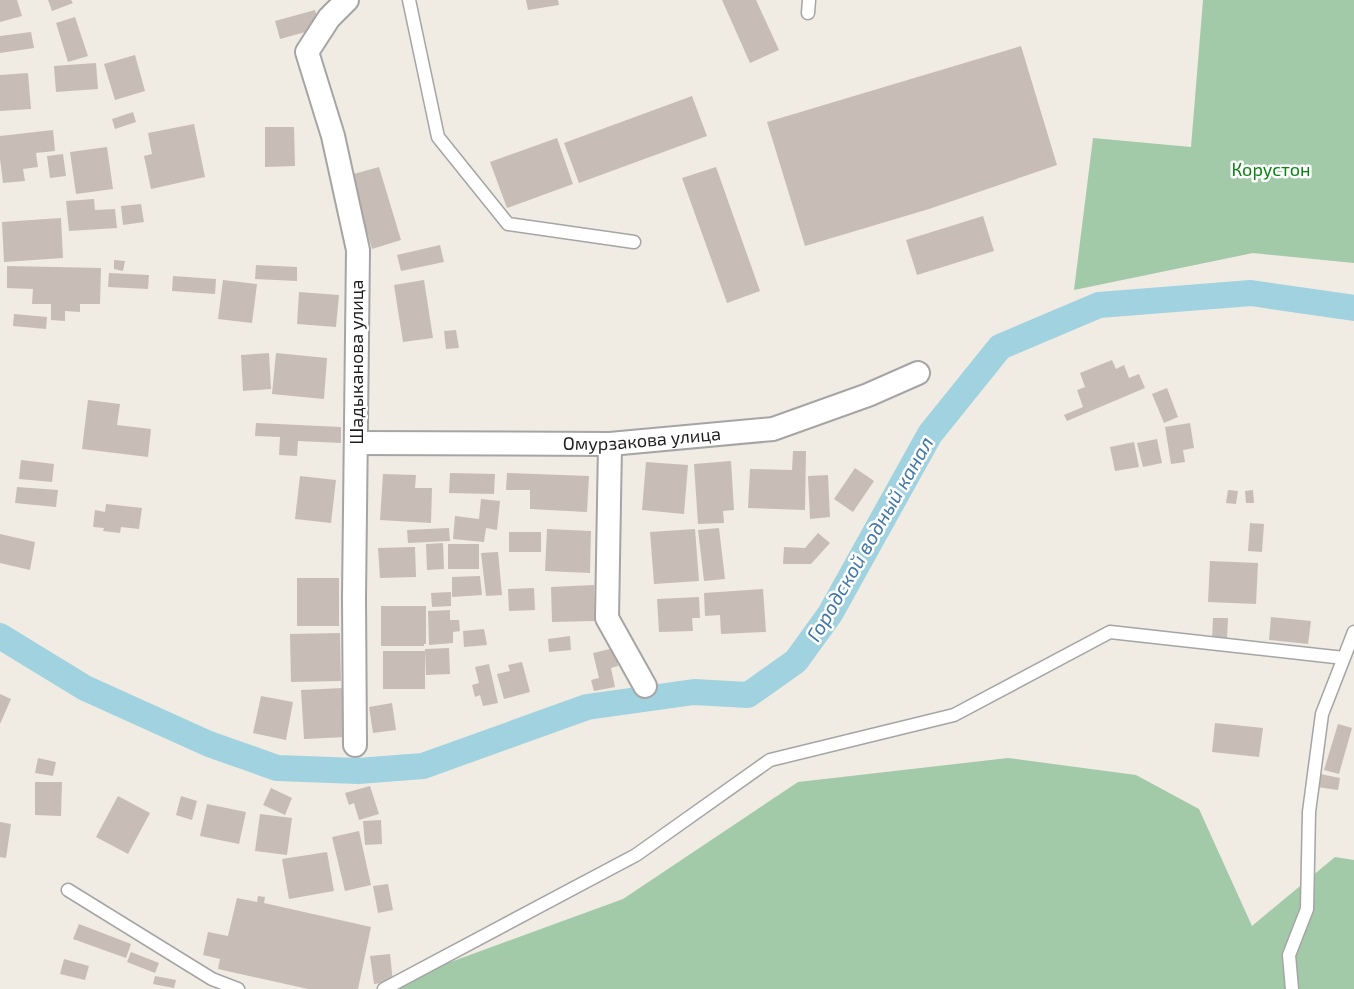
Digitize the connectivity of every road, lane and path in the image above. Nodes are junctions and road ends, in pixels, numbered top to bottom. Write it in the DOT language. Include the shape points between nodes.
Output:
graph roads {
  1 [pos="347,0"];
  2 [pos="409,0"];
  3 [pos="633,242"];
  4 [pos="918,373"];
  5 [pos="356,443"];
  6 [pos="610,444"];
  7 [pos="1354,632"];
  8 [pos="1344,658"];
  9 [pos="645,686"];
  10 [pos="355,746"];
  11 [pos="68,890"];
  12 [pos="238,989"];
  13 [pos="384,989"];
  14 [pos="1292,989"];
  1 -- 5 [label="street, Шадыканова улица" via="329,18 307,52 333,136 358,250"];
  2 -- 3 [label="lane" via="438,137 508,224"];
  4 -- 6 [label="street, Омурзакова улица" via="773,429"];
  5 -- 6 [label="street, Омурзакова улица"];
  5 -- 10 [label="street, Шадыканова улица"];
  6 -- 9 [label="street" via="608,618"];
  7 -- 8 [label="lane"];
  8 -- 13 [label="lane" via="1110,632 954,715 770,760 636,855"];
  8 -- 14 [label="lane" via="1322,714 1309,812 1307,909 1290,955"];
  11 -- 12 [label="lane" via="212,979"];
}
